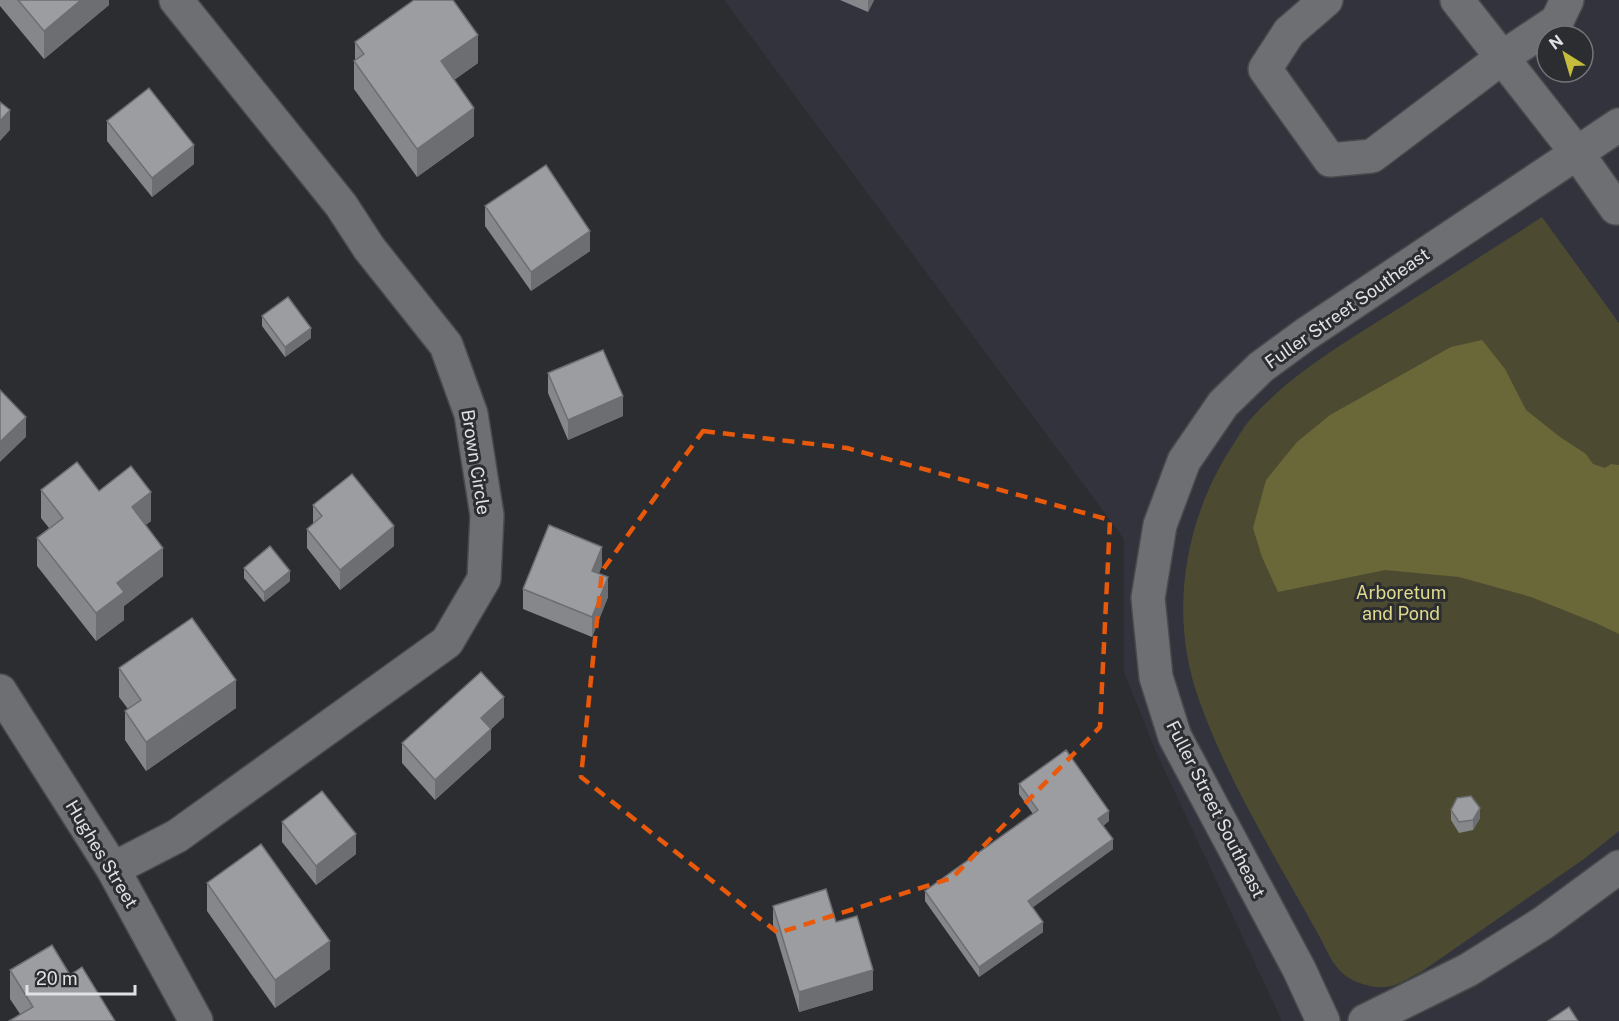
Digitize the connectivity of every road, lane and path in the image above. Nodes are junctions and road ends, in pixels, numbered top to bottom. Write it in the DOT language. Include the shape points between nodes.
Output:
graph roads {
  1 [pos="176,0"];
  2 [pos="1326,0"];
  3 [pos="1456,0"];
  4 [pos="1567,0"];
  5 [pos="1503,57"];
  6 [pos="1619,125"];
  7 [pos="1577,153"];
  8 [pos="1617,208"];
  9 [pos="0,692"];
  10 [pos="1619,867"];
  11 [pos="113,869"];
  12 [pos="196,1021"];
  13 [pos="1323,1021"];
  14 [pos="1365,1021"];
  1 -- 11 [label="street, Brown Circle" via="341,205 369,248 446,345 473,425 487,514 484,579 447,642 177,836"];
  2 -- 5 [label="street" via="1289,32 1265,69 1330,160 1372,156"];
  3 -- 5 [label="street"];
  4 -- 5 [label="street" via="1557,21"];
  5 -- 7 [label="street"];
  6 -- 7 [label="street, Fuller Street Southeast"];
  7 -- 8 [label="street"];
  7 -- 13 [label="street, Fuller Street Southeast" via="1261,367 1223,404 1184,461 1160,525 1148,598 1156,677 1175,737"];
  9 -- 11 [label="street, Hughes Street"];
  10 -- 14 [label="street" via="1543,923 1468,970"];
  11 -- 12 [label="street, Hughes Street"];
}
